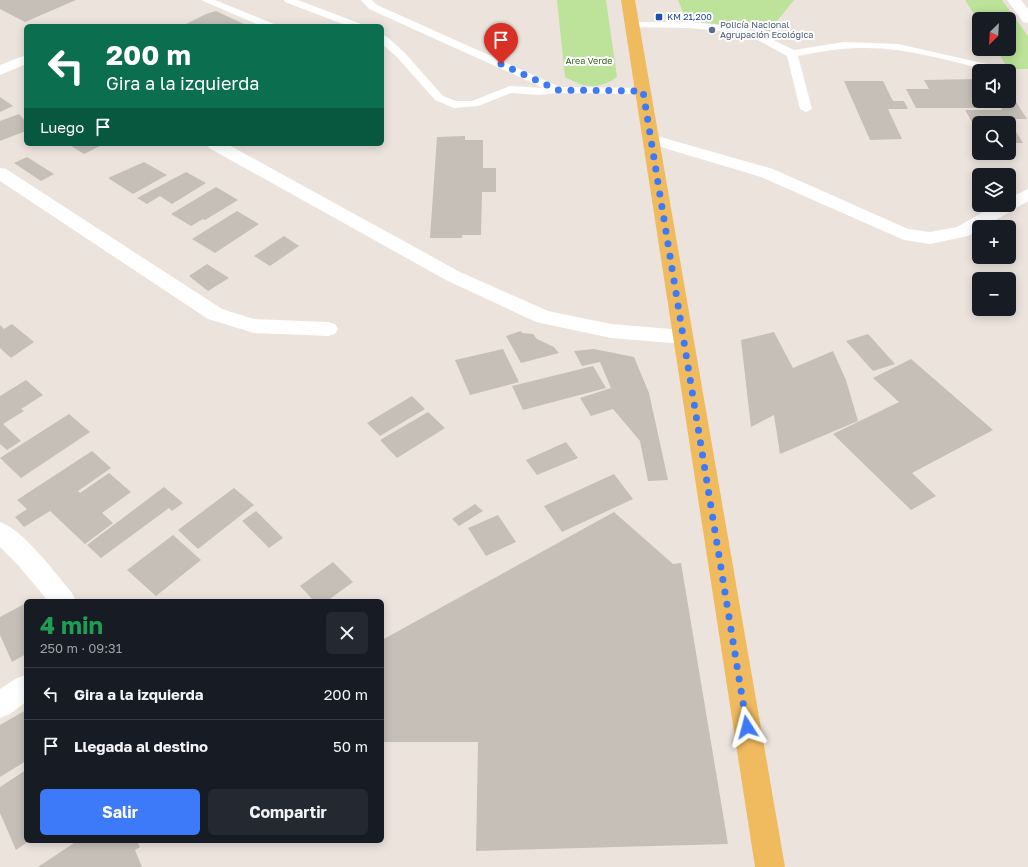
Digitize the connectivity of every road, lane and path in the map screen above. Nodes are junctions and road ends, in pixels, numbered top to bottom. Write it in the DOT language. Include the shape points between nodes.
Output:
graph roads {
  1 [pos="206,0"];
  2 [pos="289,0"];
  3 [pos="366,0"];
  4 [pos="628,0"];
  5 [pos="1014,0"];
  6 [pos="1028,19"];
  7 [pos="344,20"];
  8 [pos="265,24"];
  9 [pos="333,24"];
  10 [pos="353,24"];
  11 [pos="632,25"];
  12 [pos="384,40"];
  13 [pos="792,54"];
  14 [pos="24,60"];
  15 [pos="975,64"];
  16 [pos="0,70"];
  17 [pos="558,90"];
  18 [pos="643,91"];
  19 [pos="806,109"];
  20 [pos="650,139"];
  21 [pos="219,146"];
  22 [pos="0,173"];
  23 [pos="1028,194"];
  24 [pos="328,329"];
  25 [pos="683,337"];
  26 [pos="0,532"];
  27 [pos="61,599"];
  28 [pos="24,688"];
  29 [pos="0,705"];
  30 [pos="770,867"];
  1 -- 8 [label="lane"];
  2 -- 7 [label="lane"];
  3 -- 17 [label="lane" via="372,7"];
  4 -- 11 [label="main road"];
  5 -- 6 [label="street"];
  7 -- 9 [label="lane"];
  7 -- 10 [label="lane"];
  11 -- 13 [label="lane" via="708,26 746,32"];
  11 -- 18 [label="main road"];
  12 -- 17 [label="lane" via="439,98 454,105 474,104 510,89 539,92"];
  13 -- 15 [label="lane" via="844,45 867,45 919,50"];
  13 -- 19 [label="lane"];
  14 -- 16 [label="street"];
  17 -- 18 [label="lane"];
  18 -- 20 [label="main road"];
  20 -- 23 [label="street" via="767,173 904,234 930,238 962,232"];
  20 -- 25 [label="main road"];
  21 -- 25 [label="street" via="453,276 543,317 611,331"];
  22 -- 24 [label="street" via="215,314 254,326"];
  25 -- 30 [label="main road"];
  26 -- 27 [label="street" via="27,558"];
  28 -- 29 [label="street"];
}
